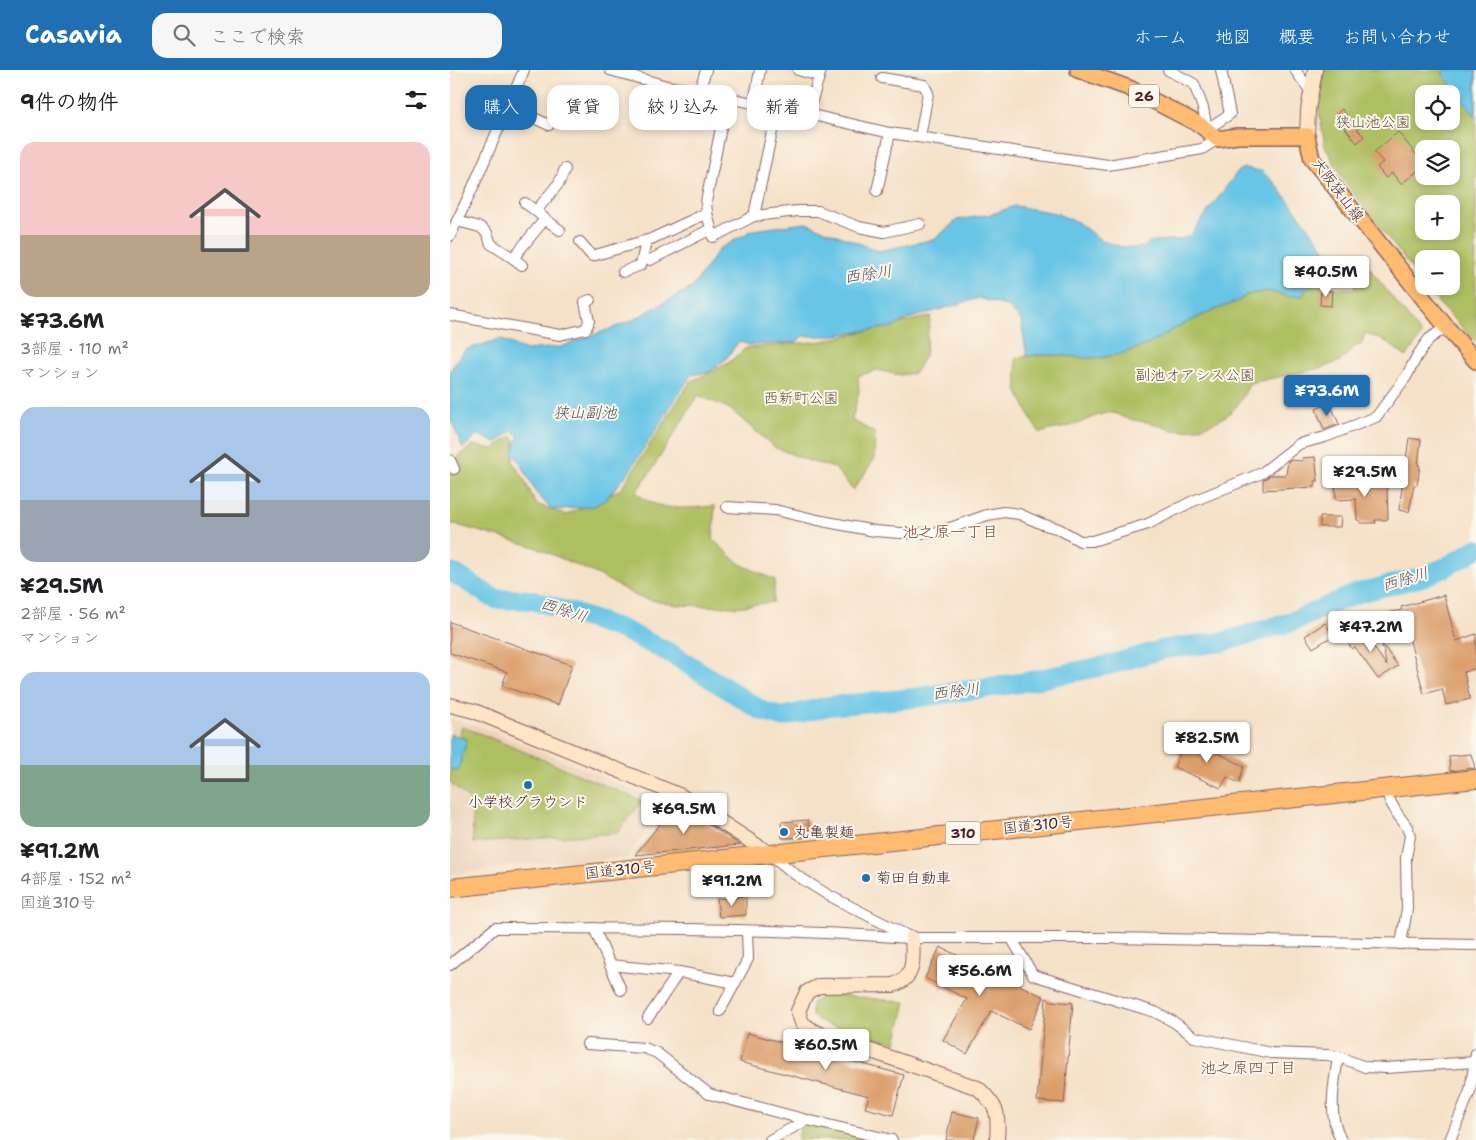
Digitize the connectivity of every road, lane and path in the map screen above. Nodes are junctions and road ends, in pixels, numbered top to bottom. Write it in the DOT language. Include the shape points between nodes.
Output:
graph roads {
  1 [pos="524,70"];
  2 [pos="610,70"];
  3 [pos="706,70"];
  4 [pos="760,70"];
  5 [pos="798,70"];
  6 [pos="1078,70"];
  7 [pos="1168,70"];
  8 [pos="1221,70"];
  9 [pos="1294,70"];
  10 [pos="1315,70"];
  11 [pos="820,73"];
  12 [pos="882,78"];
  13 [pos="517,85"];
  14 [pos="663,85"];
  15 [pos="701,85"];
  16 [pos="757,85"];
  17 [pos="816,85"];
  18 [pos="1312,93"];
  19 [pos="819,117"];
  20 [pos="497,130"];
  21 [pos="721,130"];
  22 [pos="772,130"];
  23 [pos="890,133"];
  24 [pos="1213,134"];
  25 [pos="1307,136"];
  26 [pos="920,138"];
  27 [pos="565,169"];
  28 [pos="877,191"];
  29 [pos="525,203"];
  30 [pos="536,211"];
  31 [pos="707,213"];
  32 [pos="754,216"];
  33 [pos="545,219"];
  34 [pos="457,221"];
  35 [pos="920,224"];
  36 [pos="560,230"];
  37 [pos="711,230"];
  38 [pos="450,236"];
  39 [pos="646,241"];
  40 [pos="580,242"];
  41 [pos="513,258"];
  42 [pos="650,260"];
  43 [pos="522,265"];
  44 [pos="623,272"];
  45 [pos="590,300"];
  46 [pos="450,315"];
  47 [pos="1446,326"];
  48 [pos="1476,361"];
  49 [pos="727,507"];
  50 [pos="450,705"];
  51 [pos="1476,779"];
  52 [pos="1387,789"];
  53 [pos="770,854"];
  54 [pos="450,888"];
  55 [pos="594,928"];
  56 [pos="747,931"];
  57 [pos="912,938"];
  58 [pos="1012,939"];
  59 [pos="1401,944"];
  60 [pos="1476,946"];
  61 [pos="450,965"];
  62 [pos="610,965"];
  63 [pos="679,972"];
  64 [pos="735,983"];
  65 [pos="621,990"];
  66 [pos="720,1011"];
  67 [pos="648,1018"];
  68 [pos="587,1044"];
  69 [pos="1338,1057"];
  70 [pos="1475,1064"];
  71 [pos="807,1120"];
  72 [pos="770,1140"];
  73 [pos="892,1140"];
  74 [pos="997,1140"];
  75 [pos="1341,1140"];
  76 [pos="1450,1140"];
  1 -- 13 [label="street"];
  2 -- 14 [label="street"];
  3 -- 15 [label="street"];
  4 -- 16 [label="street"];
  5 -- 11 [label="street"];
  6 -- 24 [label="main road, 26" via="1129,88"];
  7 -- 24 [label="street" via="1194,84"];
  8 -- 24 [label="street" via="1230,114"];
  9 -- 18 [label="street"];
  10 -- 18 [label="street"];
  11 -- 17 [label="street"];
  12 -- 26 [label="street" via="924,85 928,92"];
  18 -- 25 [label="street"];
  19 -- 23 [label="street"];
  20 -- 34 [label="street"];
  21 -- 31 [label="street" via="706,202"];
  22 -- 32 [label="street"];
  23 -- 26 [label="street"];
  23 -- 28 [label="street"];
  24 -- 25 [label="main road"];
  24 -- 26 [label="street" via="1202,150 1108,165"];
  25 -- 47 [label="main road, 大阪狭山線" via="1312,159"];
  27 -- 30 [label="street" via="561,184"];
  29 -- 30 [label="street"];
  30 -- 33 [label="street"];
  31 -- 37 [label="street"];
  31 -- 39 [label="street"];
  32 -- 35 [label="street" via="818,211 859,227 884,232"];
  32 -- 37 [label="street" via="713,237"];
  33 -- 36 [label="street"];
  33 -- 41 [label="street"];
  34 -- 38 [label="street"];
  34 -- 41 [label="street" via="480,227 492,244"];
  37 -- 42 [label="street"];
  39 -- 40 [label="street" via="592,256"];
  39 -- 44 [label="street" via="641,265"];
  41 -- 43 [label="street"];
  45 -- 46 [label="street" via="584,302 589,321 586,329 560,335"];
  47 -- 48 [label="main road, 大阪狭山線"];
  47 -- 49 [label="street" via="1429,339 1376,417 1299,444 1262,473 1191,502 1148,524 1092,541 1080,541 1020,514 1004,512 936,533 900,533 822,522 775,510"];
  50 -- 53 [label="street" via="474,711 681,796"];
  51 -- 52 [label="highway, 国道310号 / 310"];
  52 -- 53 [label="highway, 国道310号 / 310"];
  52 -- 59 [label="street" via="1410,836 1406,858 1407,909"];
  53 -- 54 [label="highway, 国道310号 / 310"];
  53 -- 57 [label="street" via="796,875 828,894"];
  55 -- 56 [label="street"];
  55 -- 61 [label="street" via="495,928"];
  55 -- 62 [label="street"];
  56 -- 57 [label="street"];
  56 -- 64 [label="street" via="748,960"];
  57 -- 58 [label="street"];
  57 -- 74 [label="street" via="913,960 909,974 902,982 893,985 819,986 807,992 798,1011 802,1023 813,1031 978,1088 999,1117"];
  58 -- 59 [label="street"];
  58 -- 69 [label="street" via="1032,975 1155,1012 1194,1038 1271,1053"];
  59 -- 60 [label="street"];
  62 -- 63 [label="street"];
  62 -- 65 [label="street"];
  63 -- 64 [label="street"];
  63 -- 67 [label="street"];
  64 -- 66 [label="street"];
  68 -- 71 [label="street" via="644,1048 657,1053 709,1094"];
  69 -- 70 [label="street" via="1365,1067"];
  69 -- 75 [label="street" via="1332,1114"];
  70 -- 76 [label="street" via="1470,1091"];
  71 -- 72 [label="street"];
  71 -- 73 [label="street"];
}
